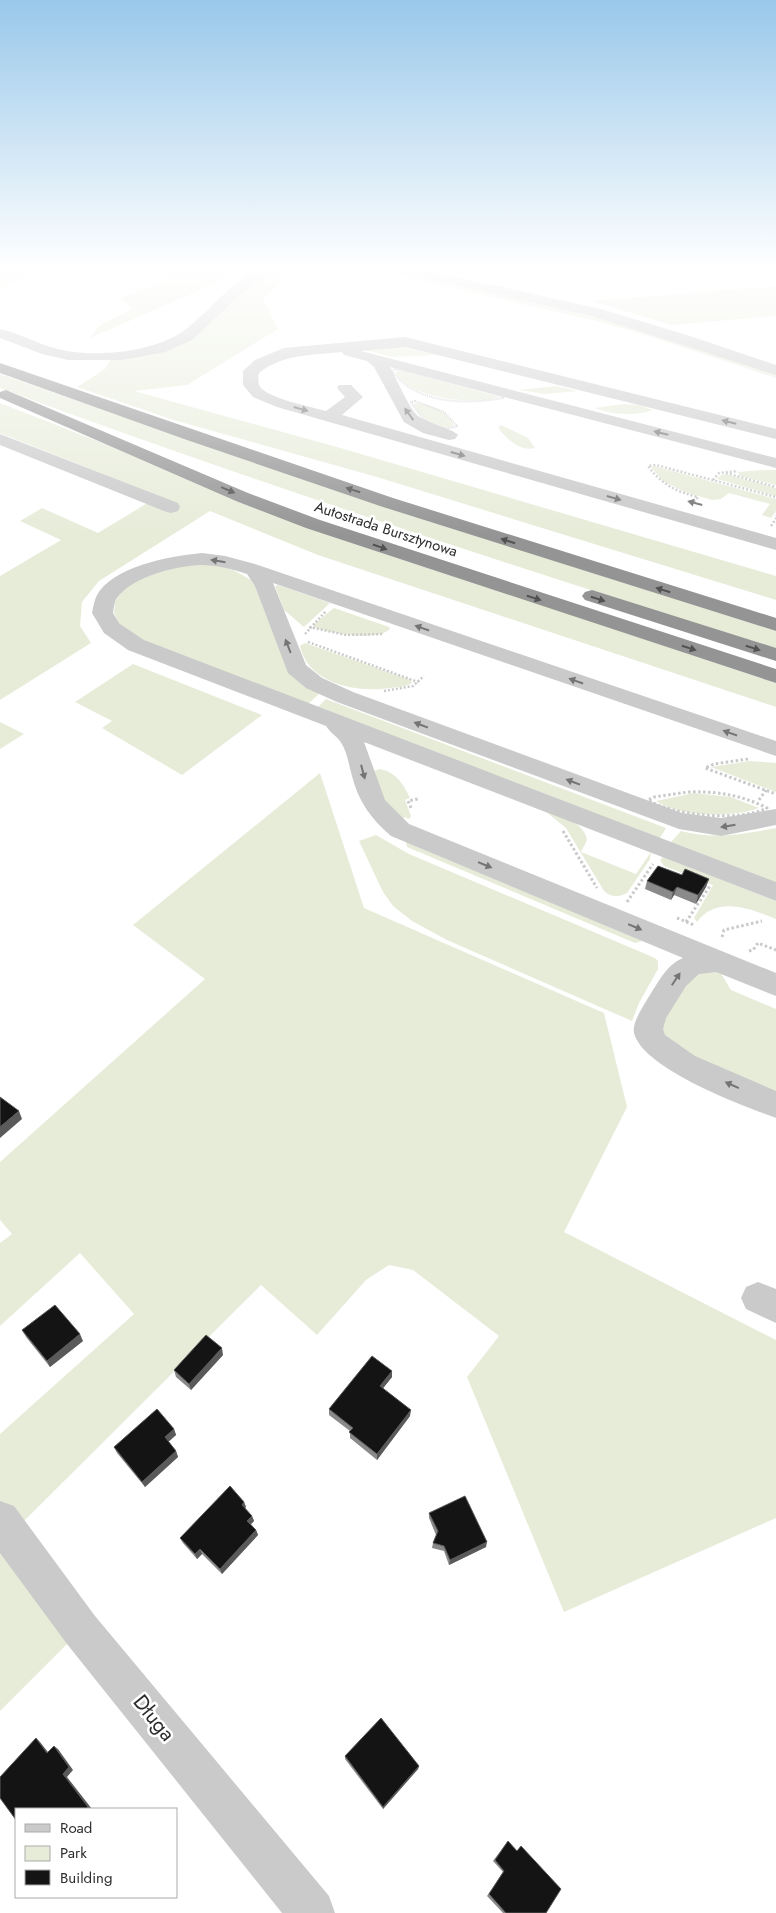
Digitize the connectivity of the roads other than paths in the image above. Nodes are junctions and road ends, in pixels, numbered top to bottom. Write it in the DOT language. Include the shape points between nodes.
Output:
graph roads {
  1 [pos="273,357"];
  2 [pos="369,357"];
  3 [pos="468,357"];
  4 [pos="739,357"];
  5 [pos="372,358"];
  6 [pos="0,368"];
  7 [pos="776,370"];
  8 [pos="42,384"];
  9 [pos="345,388"];
  10 [pos="3,394"];
  11 [pos="329,417"];
  12 [pos="776,434"];
  13 [pos="0,439"];
  14 [pos="776,463"];
  15 [pos="560,465"];
  16 [pos="414,493"];
  17 [pos="301,500"];
  18 [pos="170,506"];
  19 [pos="776,544"];
  20 [pos="437,546"];
  21 [pos="255,571"];
  22 [pos="556,585"];
  23 [pos="574,591"];
  24 [pos="776,625"];
  25 [pos="776,655"];
  26 [pos="776,676"];
  27 [pos="328,720"];
  28 [pos="776,749"];
  29 [pos="776,817"];
  30 [pos="776,892"];
  31 [pos="720,949"];
  32 [pos="776,985"];
  33 [pos="776,1105"];
  34 [pos="0,1520"];
  35 [pos="312,1913"];
  1 -- 11 [label="street, one-way" via="251,371 249,381 252,388 270,400"];
  2 -- 5 [label="street"];
  12 -- 3 [label="street, one-way"];
  4 -- 7 [label="street"];
  14 -- 5 [label="street, one-way"];
  15 -- 5 [label="street, one-way" via="417,423 410,418 380,364"];
  6 -- 8 [label="highway, Autostrada Bursztynowa"];
  8 -- 16 [label="highway"];
  24 -- 8 [label="highway, Autostrada Bursztynowa, one-way" via="278,466"];
  9 -- 11 [label="street" via="355,397"];
  10 -- 17 [label="highway, Autostrada Bursztynowa"];
  10 -- 26 [label="highway, one-way" via="242,497 313,524"];
  11 -- 19 [label="street, one-way"];
  13 -- 18 [label="street"];
  20 -- 22 [label="highway, Autostrada Bursztynowa"];
  21 -- 27 [label="street, one-way" via="203,559 150,567 111,590 106,599 104,618 112,630 136,645"];
  28 -- 21 [label="street, one-way"];
  29 -- 21 [label="street, one-way" via="721,827 679,821 330,691 296,668 265,586"];
  23 -- 25 [label="highway, one-way"];
  27 -- 30 [label="street"];
  27 -- 31 [label="street, one-way" via="352,737 369,794 379,811 400,830"];
  31 -- 32 [label="street"];
  33 -- 31 [label="street, one-way" via="672,1058 655,1045 649,1035 649,1025 677,975"];
  34 -- 35 [label="street, Długa" via="81,1630"];
}
